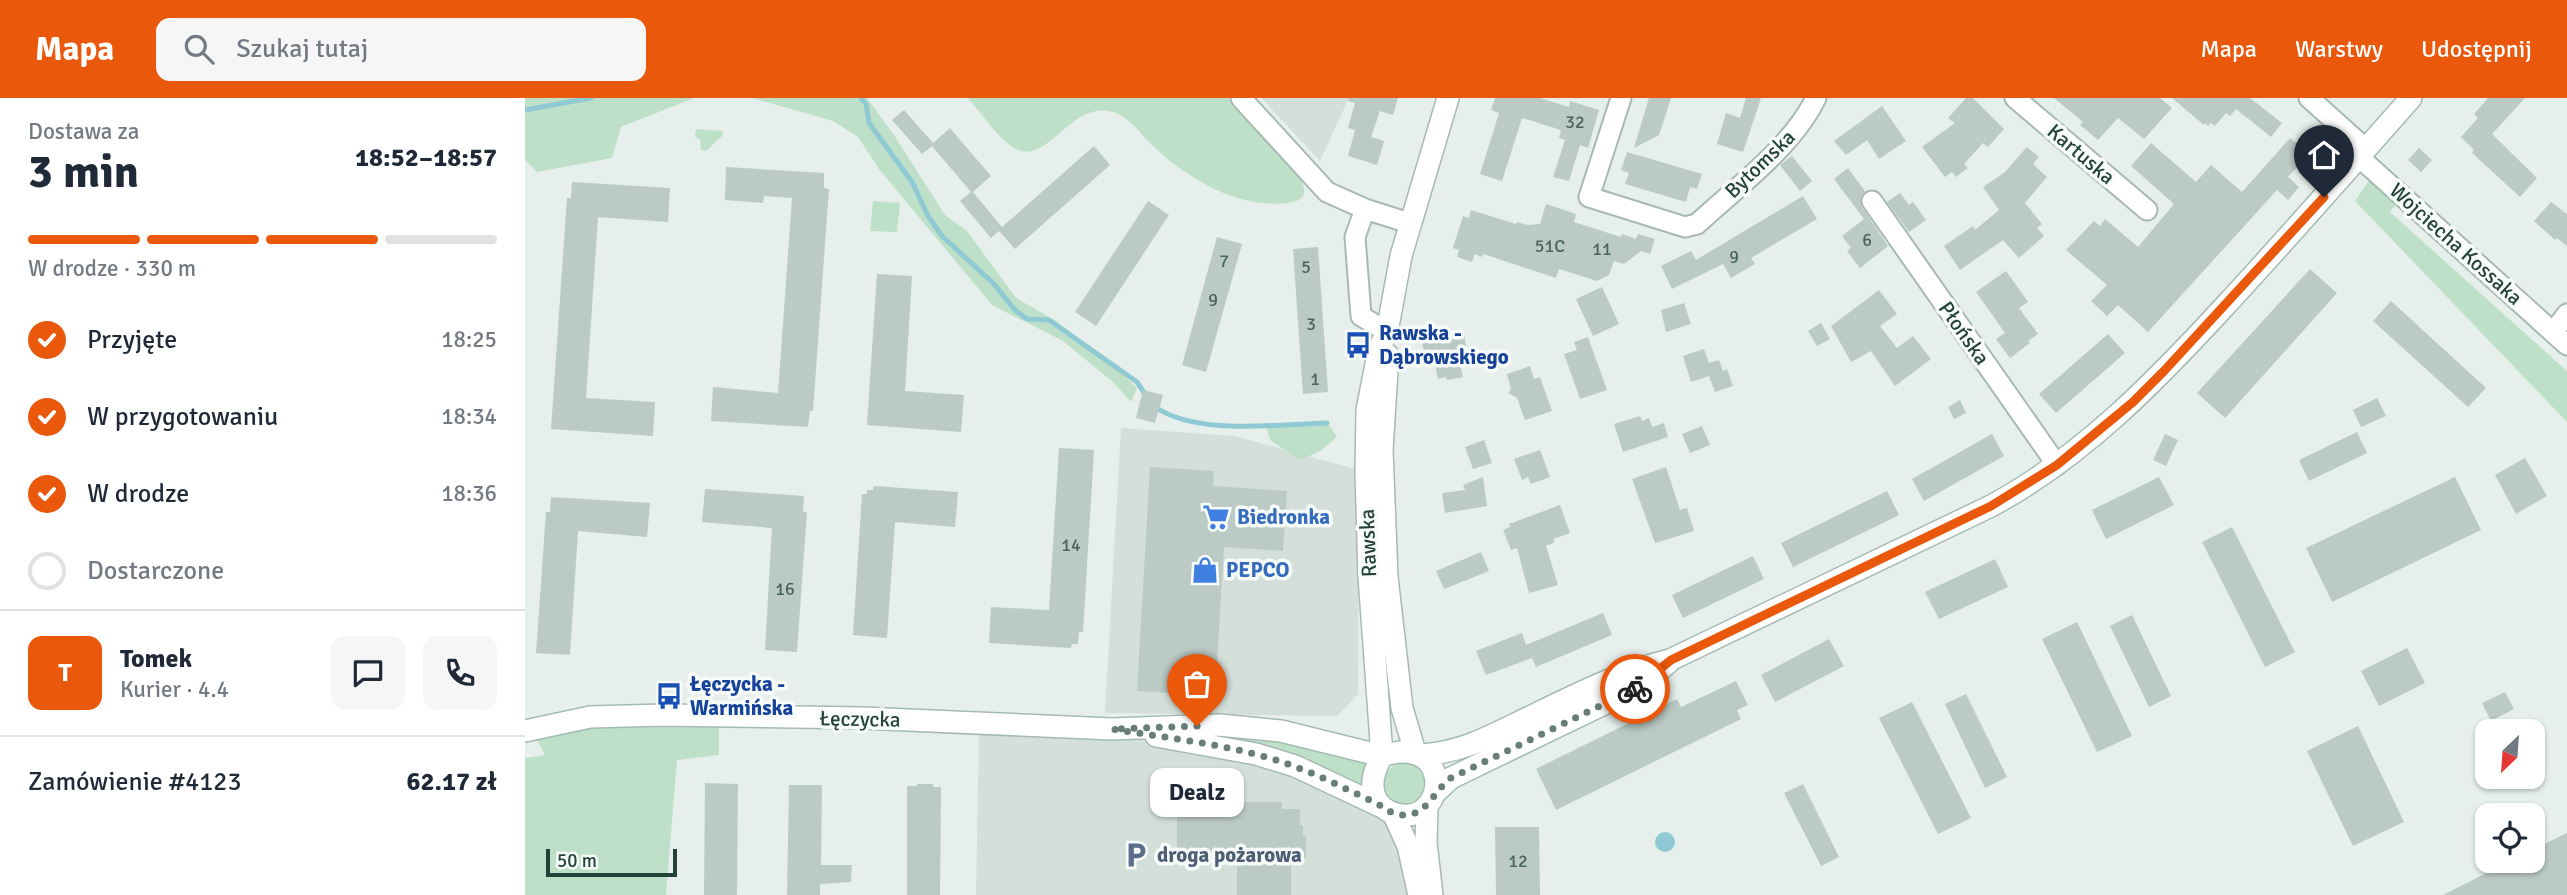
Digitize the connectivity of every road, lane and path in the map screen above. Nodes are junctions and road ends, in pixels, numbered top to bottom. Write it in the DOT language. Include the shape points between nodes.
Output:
graph roads {
  1 [pos="1241,98"];
  2 [pos="1448,98"];
  3 [pos="1621,98"];
  4 [pos="1816,98"];
  5 [pos="2015,98"];
  6 [pos="2309,98"];
  7 [pos="2411,98"];
  8 [pos="2362,153"];
  9 [pos="1872,201"];
  10 [pos="1365,209"];
  11 [pos="2147,210"];
  12 [pos="1409,223"];
  13 [pos="2567,314"];
  14 [pos="1387,332"];
  15 [pos="2560,338"];
  16 [pos="2057,465"];
  17 [pos="1671,660"];
  18 [pos="1112,729"];
  19 [pos="525,732"];
  20 [pos="1419,754"];
  21 [pos="1382,756"];
  22 [pos="1431,799"];
  23 [pos="1387,810"];
  24 [pos="1419,895"];
  25 [pos="1432,895"];
  1 -- 10 [label="street" via="1327,192"];
  2 -- 12 [label="main road, Rawska"];
  3 -- 4 [label="street, Bytomska" via="1589,197 1685,227 1697,224 1800,126"];
  5 -- 11 [label="street, Kartuska"];
  6 -- 8 [label="street, Wojciecha Kossaka"];
  7 -- 8 [label="main road"];
  8 -- 15 [label="street, Wojciecha Kossaka"];
  8 -- 16 [label="main road" via="2164,371"];
  9 -- 16 [label="street, Płońska"];
  10 -- 12 [label="street"];
  10 -- 14 [label="street" via="1355,237 1361,316"];
  12 -- 14 [label="main road, Rawska"];
  13 -- 15 [label="street, Wojciecha Kossaka"];
  14 -- 20 [label="main road, Rawska" via="1382,450 1389,604 1402,708"];
  14 -- 21 [label="main road, Rawska" via="1370,387 1366,432 1370,596"];
  16 -- 17 [label="main road" via="1991,506"];
  17 -- 20 [label="main road" via="1601,682 1461,749"];
  17 -- 22 [label="main road" via="1641,686 1451,778"];
  18 -- 19 [label="main road, Łęczycka" via="663,715 590,718"];
  18 -- 21 [label="main road, Łęczycka" via="1263,727"];
  18 -- 23 [label="main road, Łęczycka" via="1256,754 1295,766"];
  20 -- 21 [label="main road"];
  20 -- 22 [label="main road" via="1434,772"];
  21 -- 23 [label="main road" via="1373,785 1374,795"];
  22 -- 23 [label="main road" via="1411,814"];
  22 -- 25 [label="main road" via="1425,831"];
  23 -- 24 [label="main road" via="1408,846"];
}
